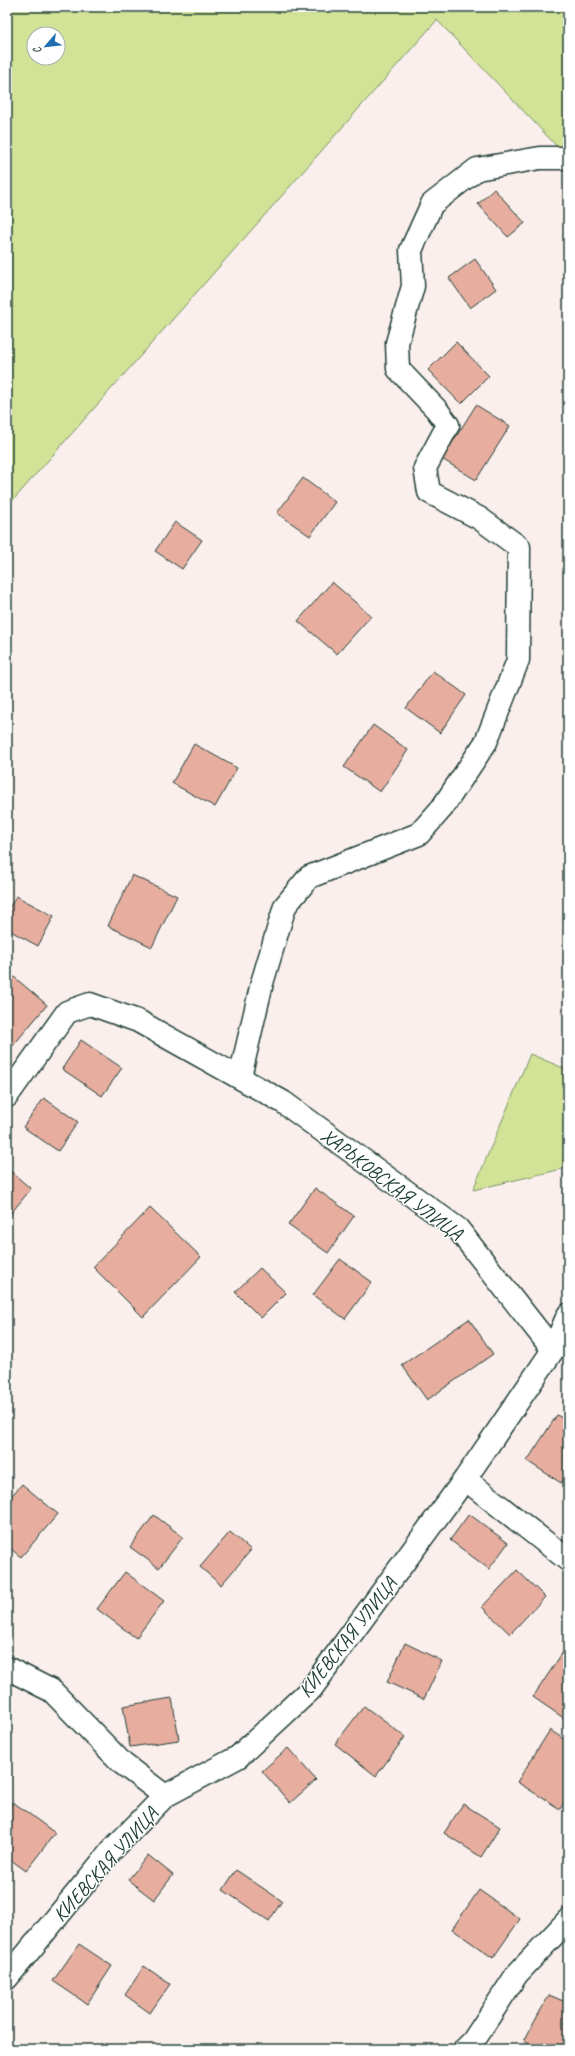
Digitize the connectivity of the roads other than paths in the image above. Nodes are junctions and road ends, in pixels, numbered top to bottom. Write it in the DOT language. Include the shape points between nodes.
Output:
graph roads {
  1 [pos="568,158"];
  2 [pos="240,1077"];
  3 [pos="7,1096"];
  4 [pos="568,1316"];
  5 [pos="553,1350"];
  6 [pos="465,1479"];
  7 [pos="568,1560"];
  8 [pos="7,1668"];
  9 [pos="165,1796"];
  10 [pos="568,1920"];
  11 [pos="7,1978"];
  12 [pos="465,2049"];
  1 -- 2 [label="street" via="540,158 477,169 432,204 411,250 413,286 397,343 398,369 448,425 425,468 429,492 479,518 519,547 518,660 486,742 442,808 419,834 309,876 285,906 262,983"];
  2 -- 3 [label="street, ХАРЬКОВСКАЯ УЛИЦА" via="138,1021 90,1004 68,1012"];
  2 -- 5 [label="street, ХАРЬКОВСКАЯ УЛИЦА" via="284,1102 458,1229"];
  4 -- 5 [label="street, КИЕВСКАЯ УЛИЦА"];
  5 -- 6 [label="street, КИЕВСКАЯ УЛИЦА"];
  6 -- 7 [label="street"];
  6 -- 9 [label="street, КИЕВСКАЯ УЛИЦА" via="311,1689 238,1757"];
  8 -- 9 [label="street" via="52,1691 124,1764"];
  9 -- 11 [label="street, КИЕВСКАЯ УЛИЦА" via="112,1850"];
  10 -- 12 [label="street" via="517,1974 473,2041"];
}
